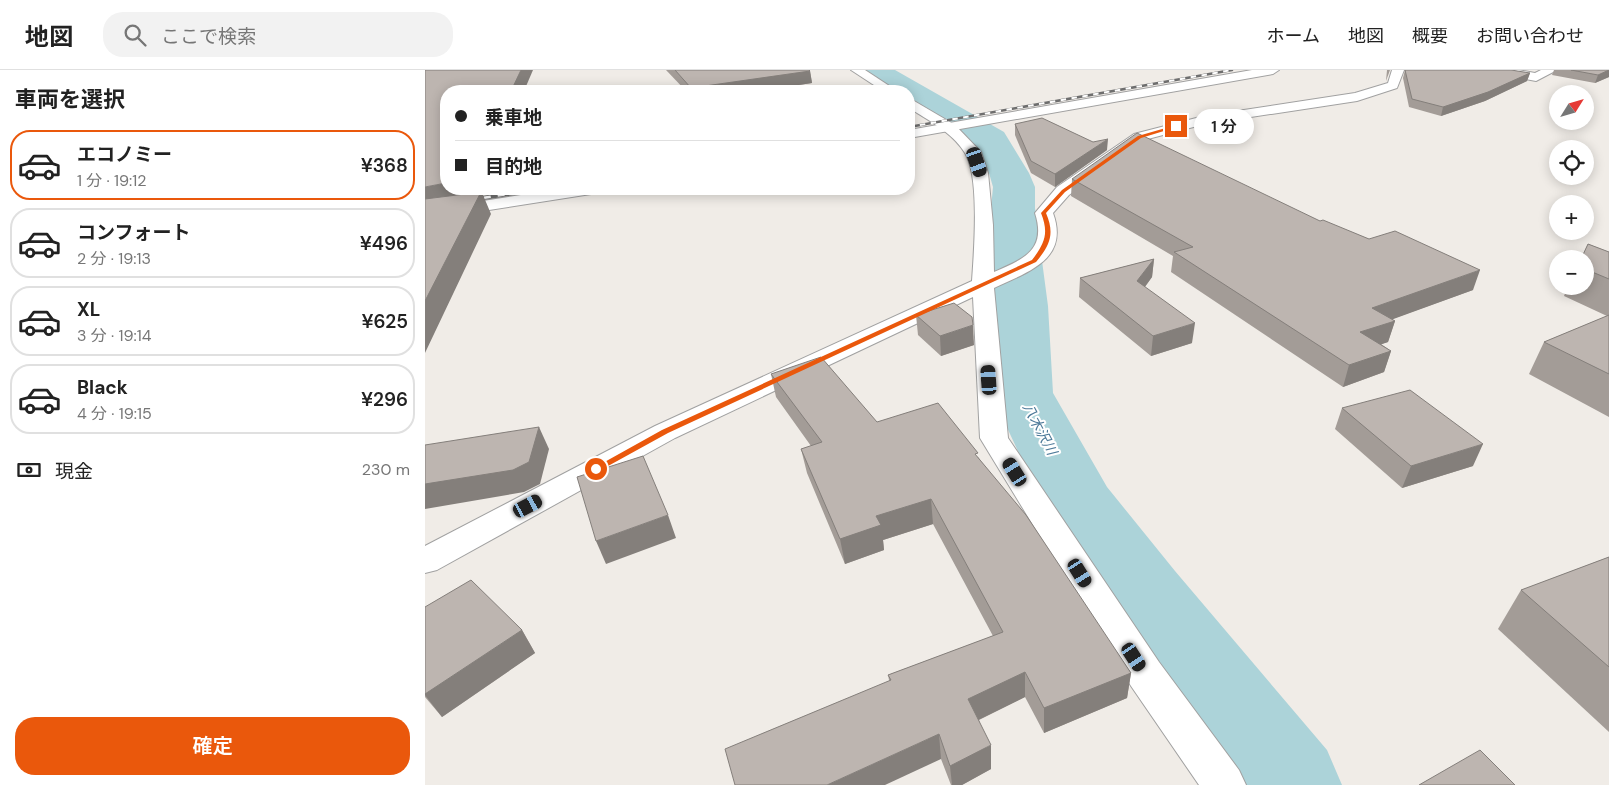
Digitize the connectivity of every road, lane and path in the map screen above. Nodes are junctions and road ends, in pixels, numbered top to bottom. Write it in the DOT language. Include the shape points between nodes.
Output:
graph roads {
  1 [pos="857,70"];
  2 [pos="1273,70"];
  3 [pos="1398,70"];
  4 [pos="1498,70"];
  5 [pos="1551,70"];
  6 [pos="881,85"];
  7 [pos="915,106"];
  8 [pos="950,128"];
  9 [pos="915,133"];
  10 [pos="553,195"];
  11 [pos="425,215"];
  12 [pos="988,281"];
  13 [pos="425,561"];
  14 [pos="1225,785"];
  1 -- 6 [label="street"];
  2 -- 8 [label="street"];
  3 -- 12 [label="street" via="1393,85 1357,97 1205,120 1139,137 1092,169 1043,213 1050,228 1044,248 1034,261"];
  4 -- 5 [label="street" via="1536,77"];
  7 -- 8 [label="street"];
  8 -- 9 [label="street"];
  8 -- 12 [label="street" via="973,152 980,173"];
  10 -- 11 [label="street"];
  12 -- 13 [label="street" via="665,432"];
  12 -- 14 [label="street" via="994,438 1145,674"];
}
